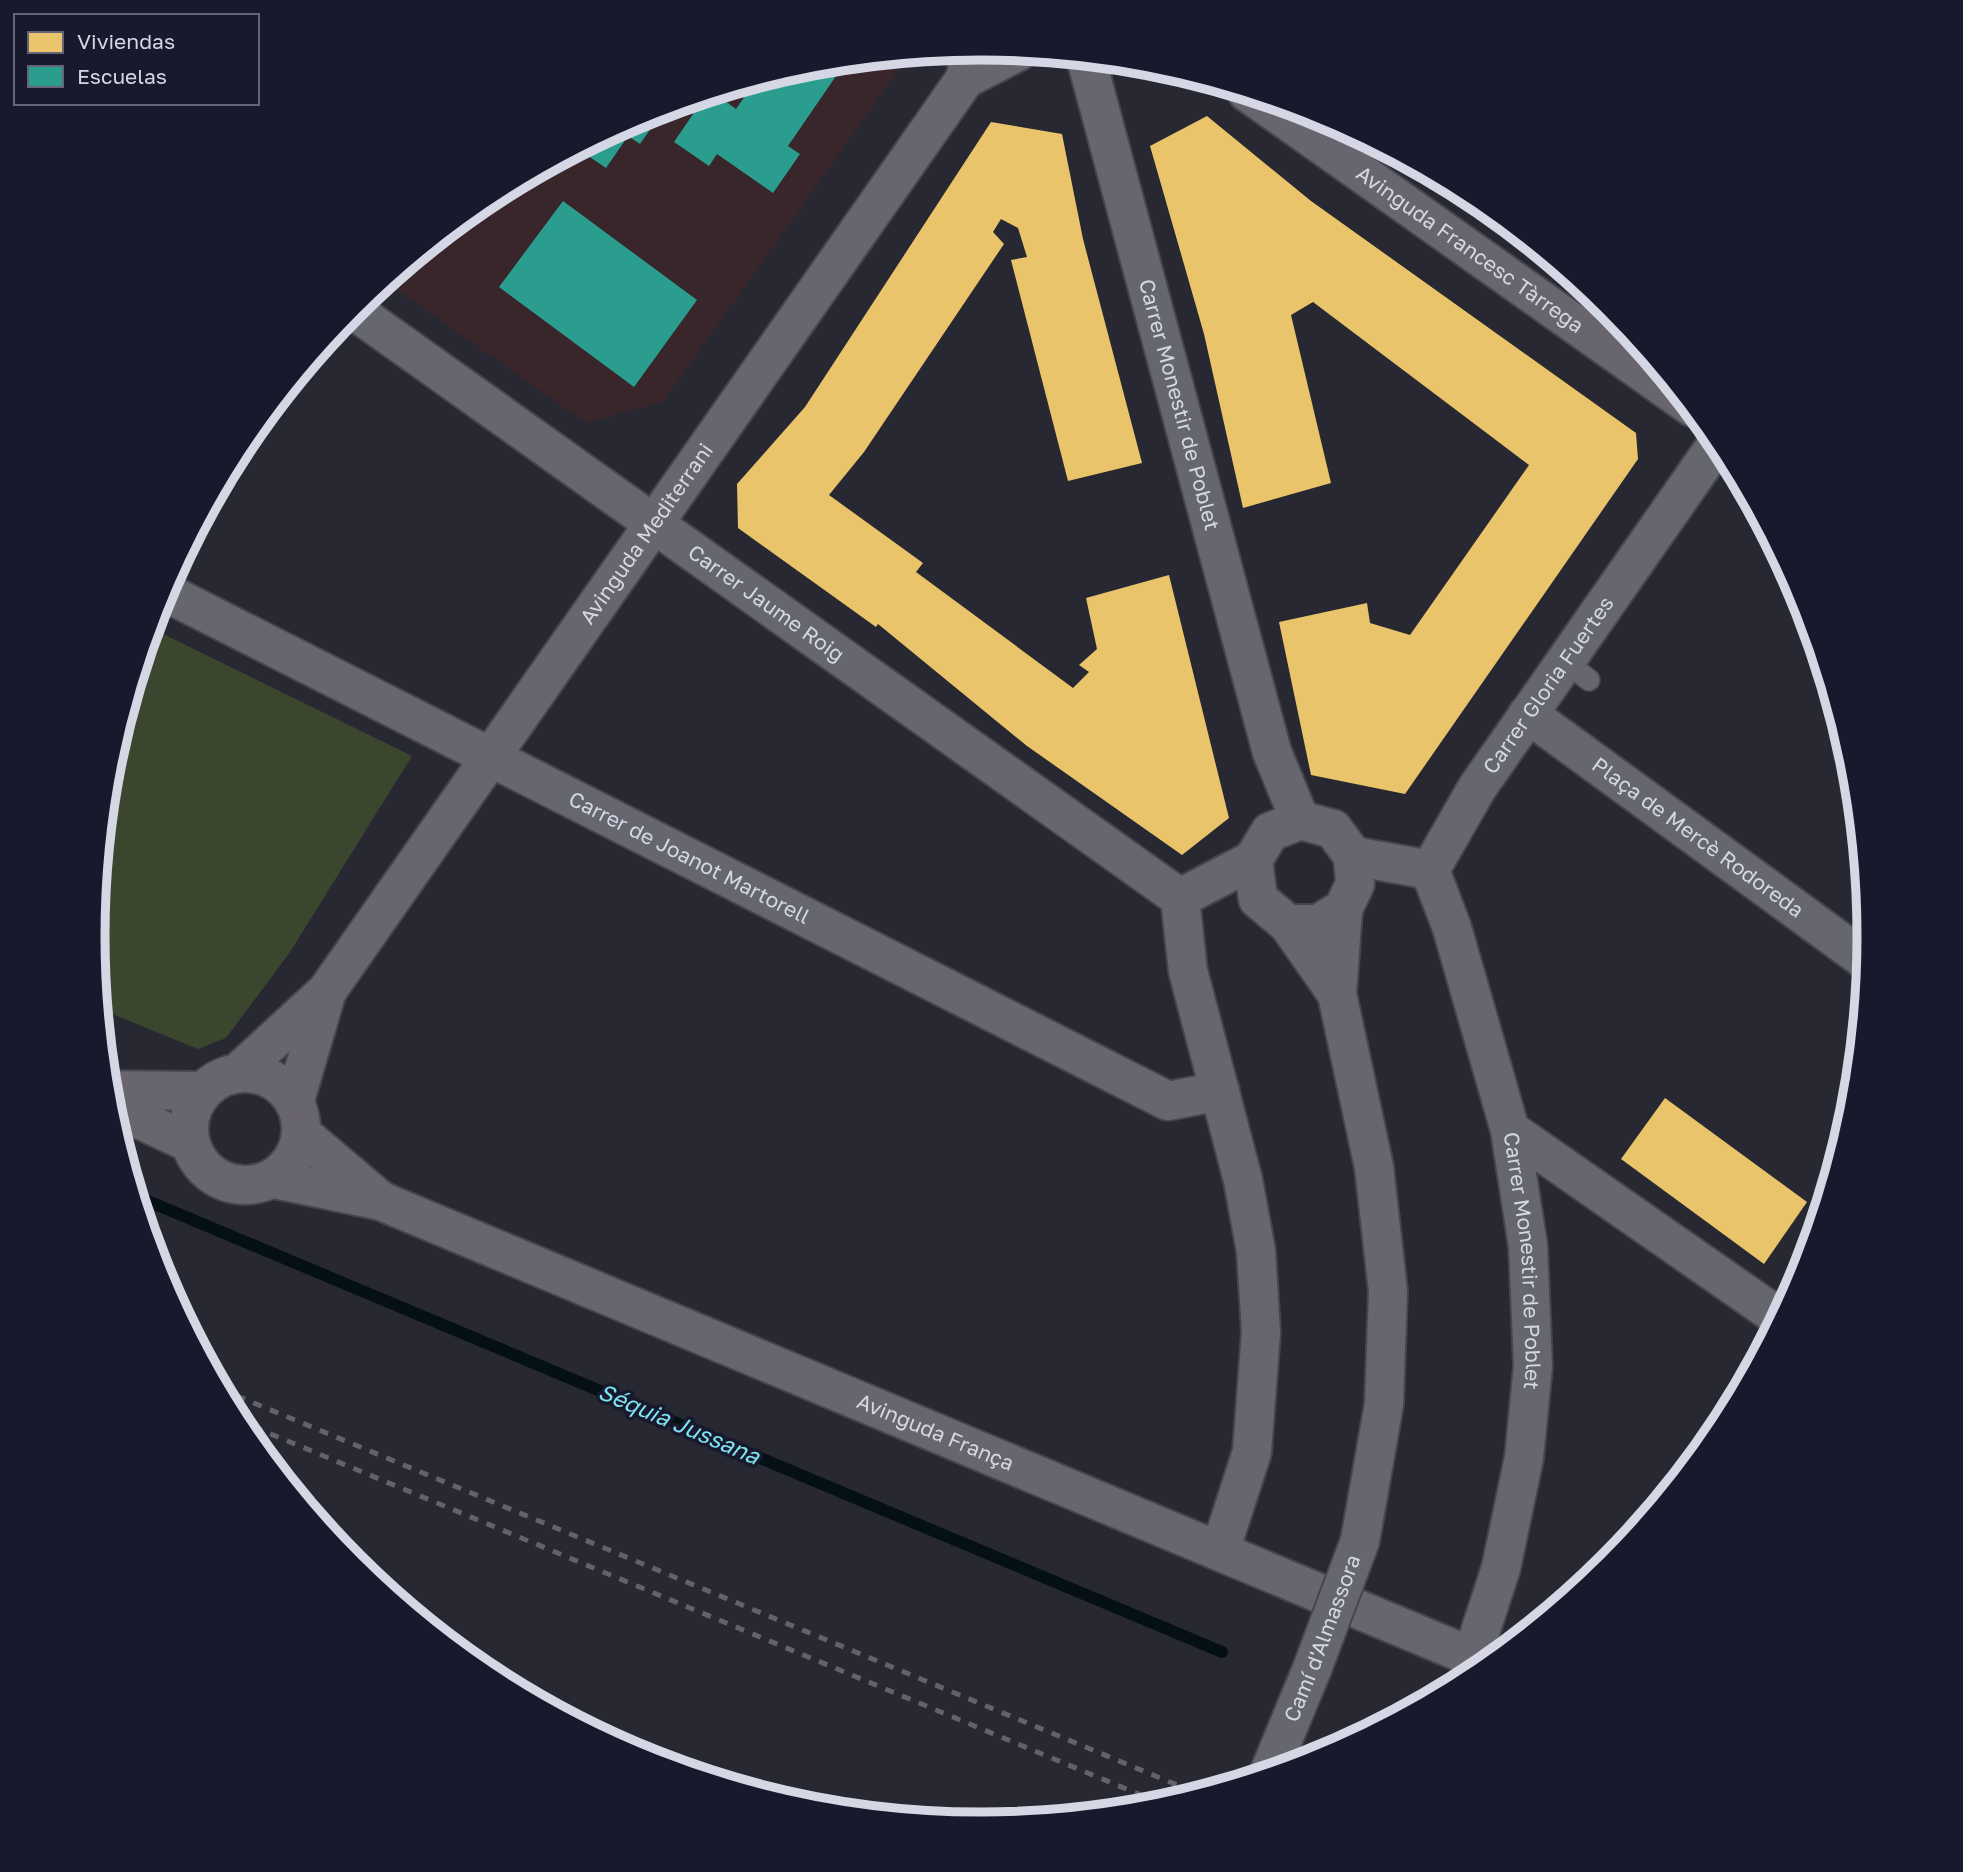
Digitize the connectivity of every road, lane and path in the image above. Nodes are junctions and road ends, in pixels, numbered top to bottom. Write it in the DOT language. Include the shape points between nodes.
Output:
graph roads {
  1 [pos="969,63"];
  2 [pos="1088,66"];
  3 [pos="1271,109"];
  4 [pos="362,316"];
  5 [pos="1665,388"];
  6 [pos="1712,452"];
  7 [pos="654,524"];
  8 [pos="174,597"];
  9 [pos="1528,714"];
  10 [pos="490,758"];
  11 [pos="1274,837"];
  12 [pos="1353,856"];
  13 [pos="1430,870"];
  14 [pos="1180,898"];
  15 [pos="1342,909"];
  16 [pos="1288,924"];
  17 [pos="1857,954"];
  18 [pos="327,991"];
  19 [pos="1337,995"];
  20 [pos="240,1071"];
  21 [pos="119,1090"];
  22 [pos="202,1091"];
  23 [pos="1220,1091"];
  24 [pos="123,1112"];
  25 [pos="299,1117"];
  26 [pos="1510,1130"];
  27 [pos="190,1143"];
  28 [pos="274,1180"];
  29 [pos="381,1201"];
  30 [pos="1773,1313"];
  31 [pos="1220,1551"];
  32 [pos="1482,1655"];
  33 [pos="1477,1658"];
  34 [pos="1274,1762"];
  1 -- 7 [label="main road, Avinguda Mediterrani"];
  2 -- 11 [label="street, Carrer Monestir de Poblet" via="1272,752"];
  3 -- 5 [label="main road, Avinguda Francesc Tàrrega"];
  4 -- 7 [label="street, Carrer Jaume Roig"];
  6 -- 9 [label="street, Carrer Gloria Fuertes" via="1577,671"];
  7 -- 10 [label="main road, Avinguda Mediterrani"];
  7 -- 14 [label="street, Carrer Jaume Roig"];
  8 -- 10 [label="street, Carrer de Joanot Martorell"];
  9 -- 13 [label="street, Carrer Gloria Fuertes" via="1477,788"];
  9 -- 17 [label="street, Plaça de Mercè Rodoreda"];
  10 -- 18 [label="main road, Avinguda Mediterrani"];
  10 -- 23 [label="street, Carrer de Joanot Martorell" via="1168,1101"];
  11 -- 12 [label="street" via="1333,829"];
  11 -- 14 [label="street"];
  11 -- 16 [label="street" via="1258,899"];
  12 -- 13 [label="street"];
  12 -- 15 [label="street" via="1355,884"];
  13 -- 26 [label="street, Carrer Monestir de Poblet" via="1452,928"];
  14 -- 23 [label="street" via="1188,971"];
  15 -- 16 [label="street" via="1318,924"];
  15 -- 19 [label="street"];
  16 -- 19 [label="street"];
  18 -- 20 [label="main road, Avinguda Mediterrani"];
  18 -- 25 [label="main road, Avinguda Mediterrani"];
  19 -- 34 [label="street, Camí d'Almassora, bridge" via="1374,1167 1388,1291 1384,1404 1360,1541"];
  20 -- 22 [label="main road"];
  20 -- 25 [label="main road" via="272,1078"];
  21 -- 22 [label="main road"];
  22 -- 27 [label="main road" via="189,1115"];
  23 -- 31 [label="street" via="1256,1251 1261,1332 1252,1452"];
  24 -- 27 [label="main road"];
  25 -- 28 [label="main road" via="294,1160"];
  25 -- 29 [label="main road, Avinguda França"];
  26 -- 30 [label="street"];
  26 -- 32 [label="street, Carrer Monestir de Poblet" via="1528,1246 1533,1366 1524,1458"];
  27 -- 28 [label="main road" via="208,1173 240,1187"];
  28 -- 29 [label="main road, Avinguda França"];
  29 -- 31 [label="main road, Avinguda França"];
  31 -- 33 [label="main road, Avinguda França"];
}
